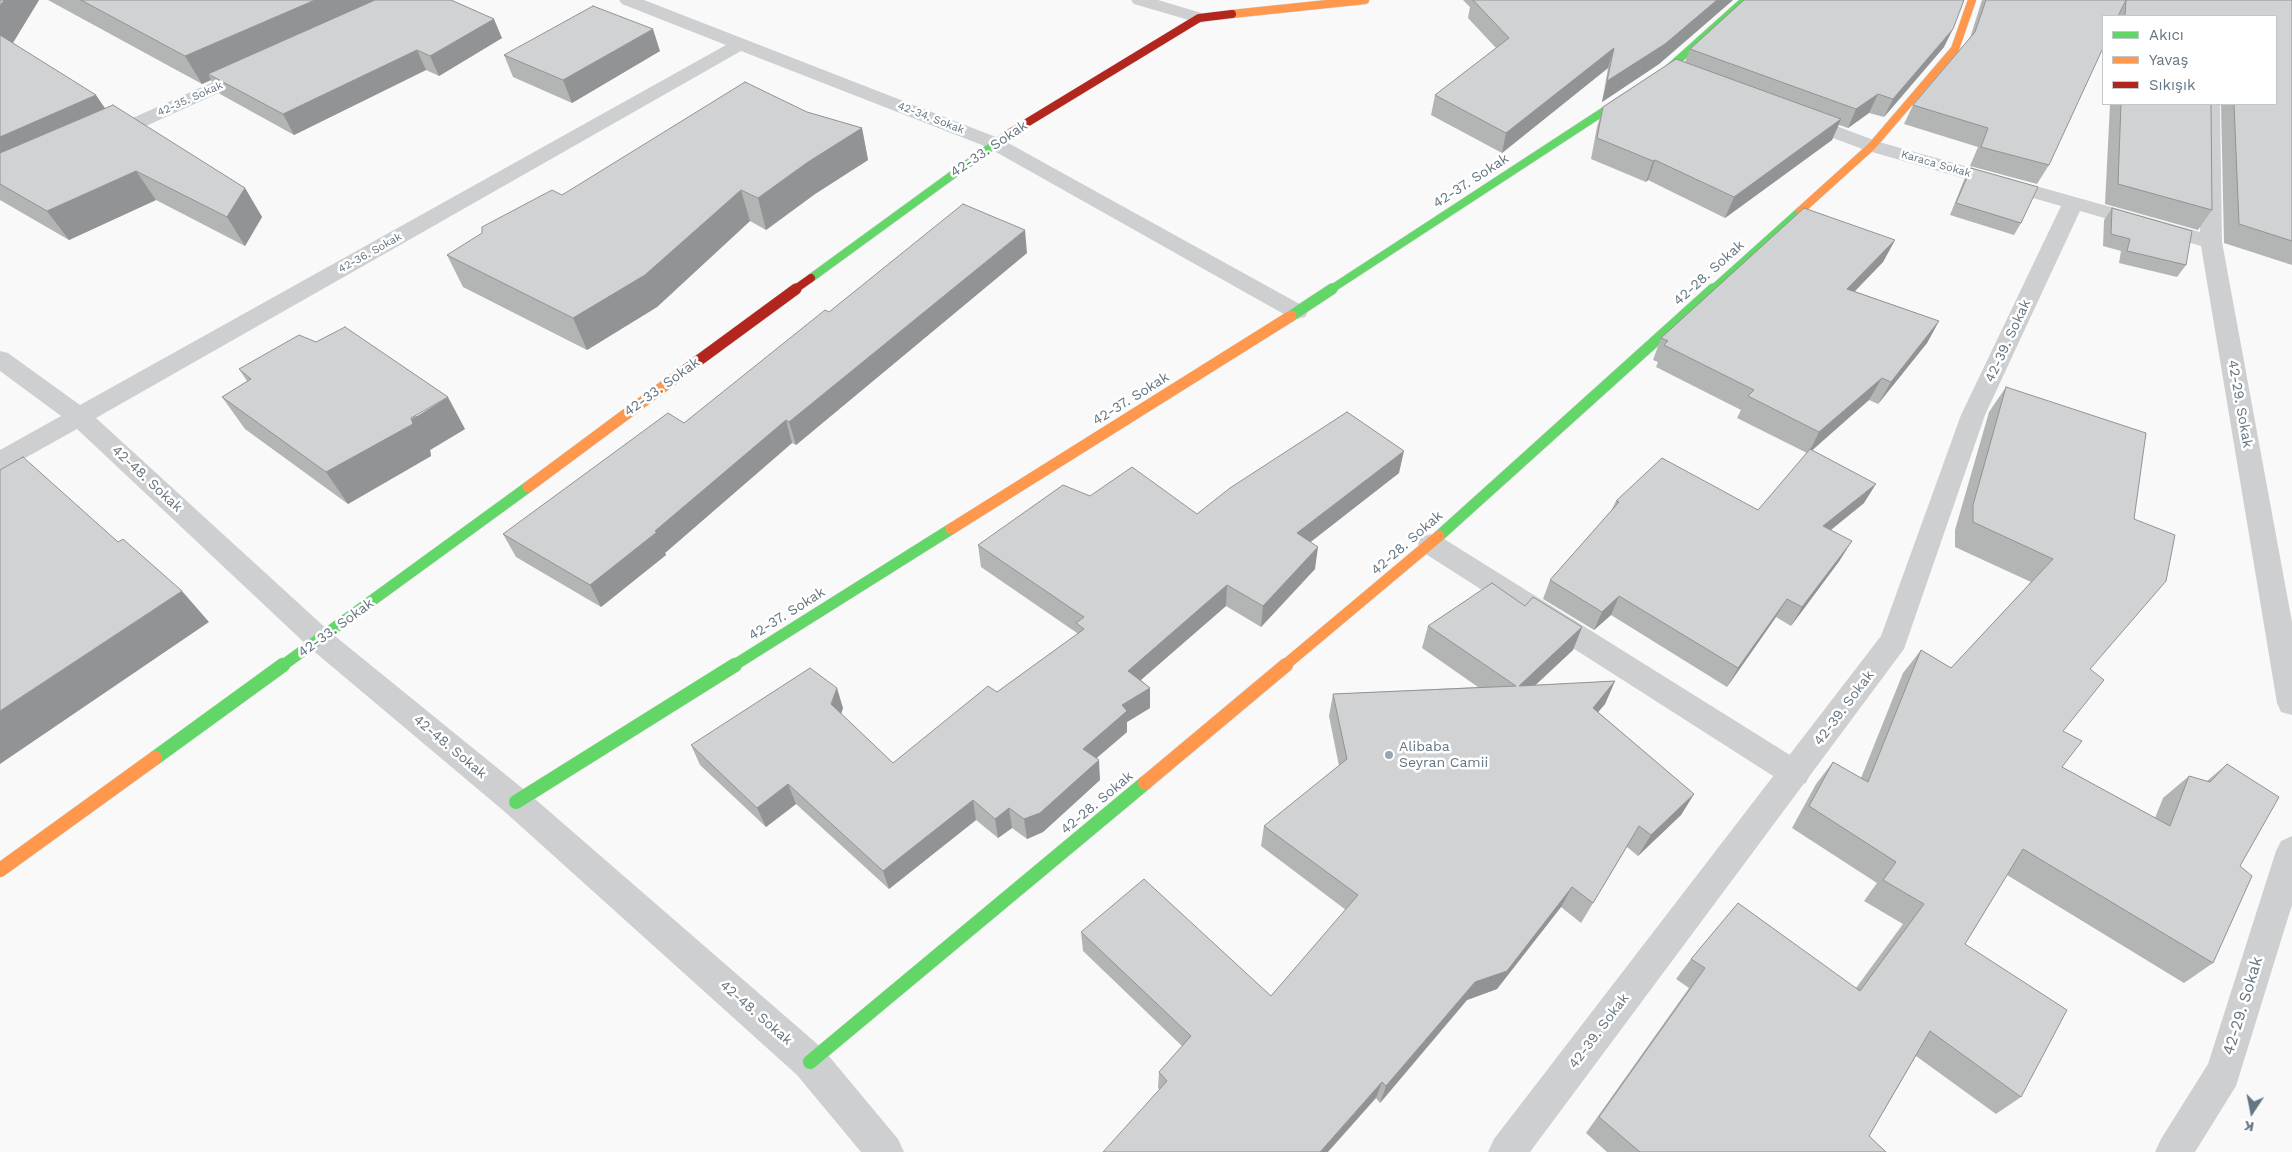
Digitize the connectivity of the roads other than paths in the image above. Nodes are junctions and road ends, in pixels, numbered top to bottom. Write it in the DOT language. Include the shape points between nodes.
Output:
graph roads {
  1 [pos="628,0"];
  2 [pos="1140,0"];
  3 [pos="1365,0"];
  4 [pos="1745,0"];
  5 [pos="1972,0"];
  6 [pos="1199,18"];
  7 [pos="740,44"];
  8 [pos="263,66"];
  9 [pos="2210,105"];
  10 [pos="1779,112"];
  11 [pos="994,142"];
  12 [pos="91,144"];
  13 [pos="1872,146"];
  14 [pos="2073,203"];
  15 [pos="2211,242"];
  16 [pos="1297,312"];
  17 [pos="0,359"];
  18 [pos="80,417"];
  19 [pos="0,461"];
  20 [pos="1431,544"];
  21 [pos="320,640"];
  22 [pos="2292,703"];
  23 [pos="1795,774"];
  24 [pos="516,802"];
  25 [pos="2292,851"];
  26 [pos="0,870"];
  27 [pos="810,1062"];
  28 [pos="885,1152"];
  29 [pos="1507,1152"];
  30 [pos="2174,1152"];
  1 -- 7 [label="street, 42-34. Sokak"];
  2 -- 6 [label="street"];
  3 -- 6 [label="street, 42-33. Sokak"];
  4 -- 16 [label="street, 42-37. Sokak" via="1676,74"];
  5 -- 13 [label="street, 42-28. Sokak" via="1955,49"];
  6 -- 11 [label="street, 42-33. Sokak"];
  7 -- 11 [label="street, 42-34. Sokak"];
  7 -- 18 [label="street, 42-36. Sokak"];
  8 -- 12 [label="street, 42-35. Sokak"];
  9 -- 15 [label="street, 42-29. Sokak"];
  10 -- 13 [label="street, Karaca Sokak"];
  11 -- 16 [label="street, 42-34. Sokak"];
  11 -- 21 [label="street, 42-33. Sokak"];
  13 -- 14 [label="street, Karaca Sokak"];
  13 -- 20 [label="street, 42-28. Sokak"];
  14 -- 15 [label="street, Karaca Sokak"];
  14 -- 23 [label="street, 42-39. Sokak" via="1974,415 1894,641"];
  15 -- 22 [label="street, 42-29. Sokak"];
  16 -- 24 [label="street, 42-37. Sokak"];
  17 -- 18 [label="street, 42-48. Sokak"];
  18 -- 19 [label="street, 42-36. Sokak"];
  18 -- 21 [label="street, 42-48. Sokak"];
  20 -- 23 [label="street"];
  20 -- 27 [label="street, 42-28. Sokak"];
  21 -- 24 [label="street, 42-48. Sokak"];
  21 -- 26 [label="street, 42-33. Sokak"];
  23 -- 29 [label="street, 42-39. Sokak"];
  24 -- 27 [label="street, 42-48. Sokak"];
  25 -- 30 [label="street, 42-29. Sokak" via="2222,1073"];
  27 -- 28 [label="street, 42-48. Sokak"];
}
